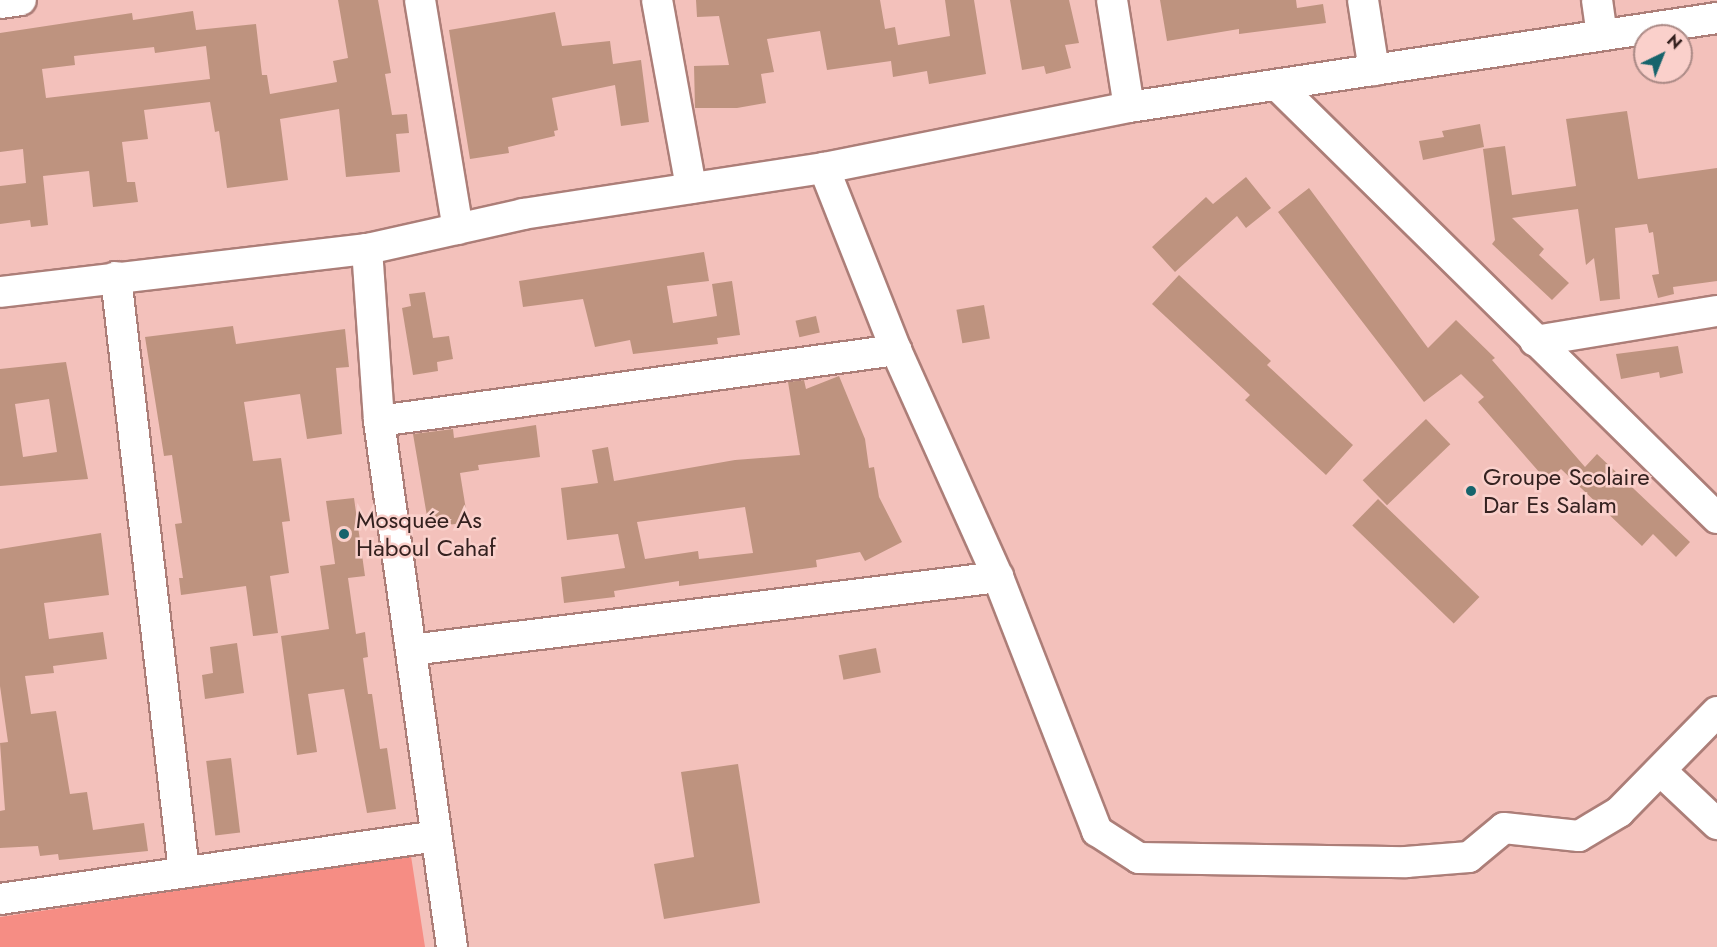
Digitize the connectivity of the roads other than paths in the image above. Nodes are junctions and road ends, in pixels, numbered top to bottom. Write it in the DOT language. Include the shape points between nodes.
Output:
graph roads {
  1 [pos="21,0"];
  2 [pos="420,0"];
  3 [pos="657,0"];
  4 [pos="1112,0"];
  5 [pos="1363,0"];
  6 [pos="1597,0"];
  7 [pos="0,3"];
  8 [pos="1717,18"];
  9 [pos="1602,35"];
  10 [pos="1374,70"];
  11 [pos="1278,86"];
  12 [pos="1129,106"];
  13 [pos="824,168"];
  14 [pos="691,188"];
  15 [pos="458,229"];
  16 [pos="367,249"];
  17 [pos="116,277"];
  18 [pos="0,292"];
  19 [pos="1717,311"];
  20 [pos="1535,341"];
  21 [pos="896,350"];
  22 [pos="379,421"];
  23 [pos="1717,518"];
  24 [pos="998,577"];
  25 [pos="411,650"];
  26 [pos="1717,712"];
  27 [pos="1662,772"];
  28 [pos="1717,824"];
  29 [pos="435,836"];
  30 [pos="184,872"];
  31 [pos="0,899"];
  32 [pos="452,947"];
  1 -- 7 [label="street"];
  2 -- 15 [label="street"];
  3 -- 14 [label="street"];
  4 -- 12 [label="street"];
  5 -- 10 [label="street"];
  6 -- 9 [label="street"];
  8 -- 9 [label="street"];
  9 -- 10 [label="street"];
  10 -- 11 [label="street"];
  11 -- 12 [label="street"];
  11 -- 20 [label="street"];
  12 -- 13 [label="street"];
  13 -- 14 [label="street"];
  13 -- 21 [label="street"];
  14 -- 15 [label="street" via="523,214"];
  15 -- 16 [label="street"];
  16 -- 17 [label="street"];
  16 -- 22 [label="street"];
  17 -- 18 [label="street"];
  17 -- 30 [label="street"];
  19 -- 20 [label="street"];
  20 -- 23 [label="street"];
  21 -- 22 [label="street"];
  21 -- 24 [label="street"];
  22 -- 25 [label="street"];
  24 -- 25 [label="street"];
  24 -- 27 [label="street" via="1097,831 1139,858 1406,862 1469,857 1504,828 1579,836 1619,812"];
  25 -- 29 [label="street"];
  26 -- 27 [label="street"];
  27 -- 28 [label="street"];
  29 -- 30 [label="street"];
  29 -- 32 [label="street"];
  30 -- 31 [label="street"];
}
